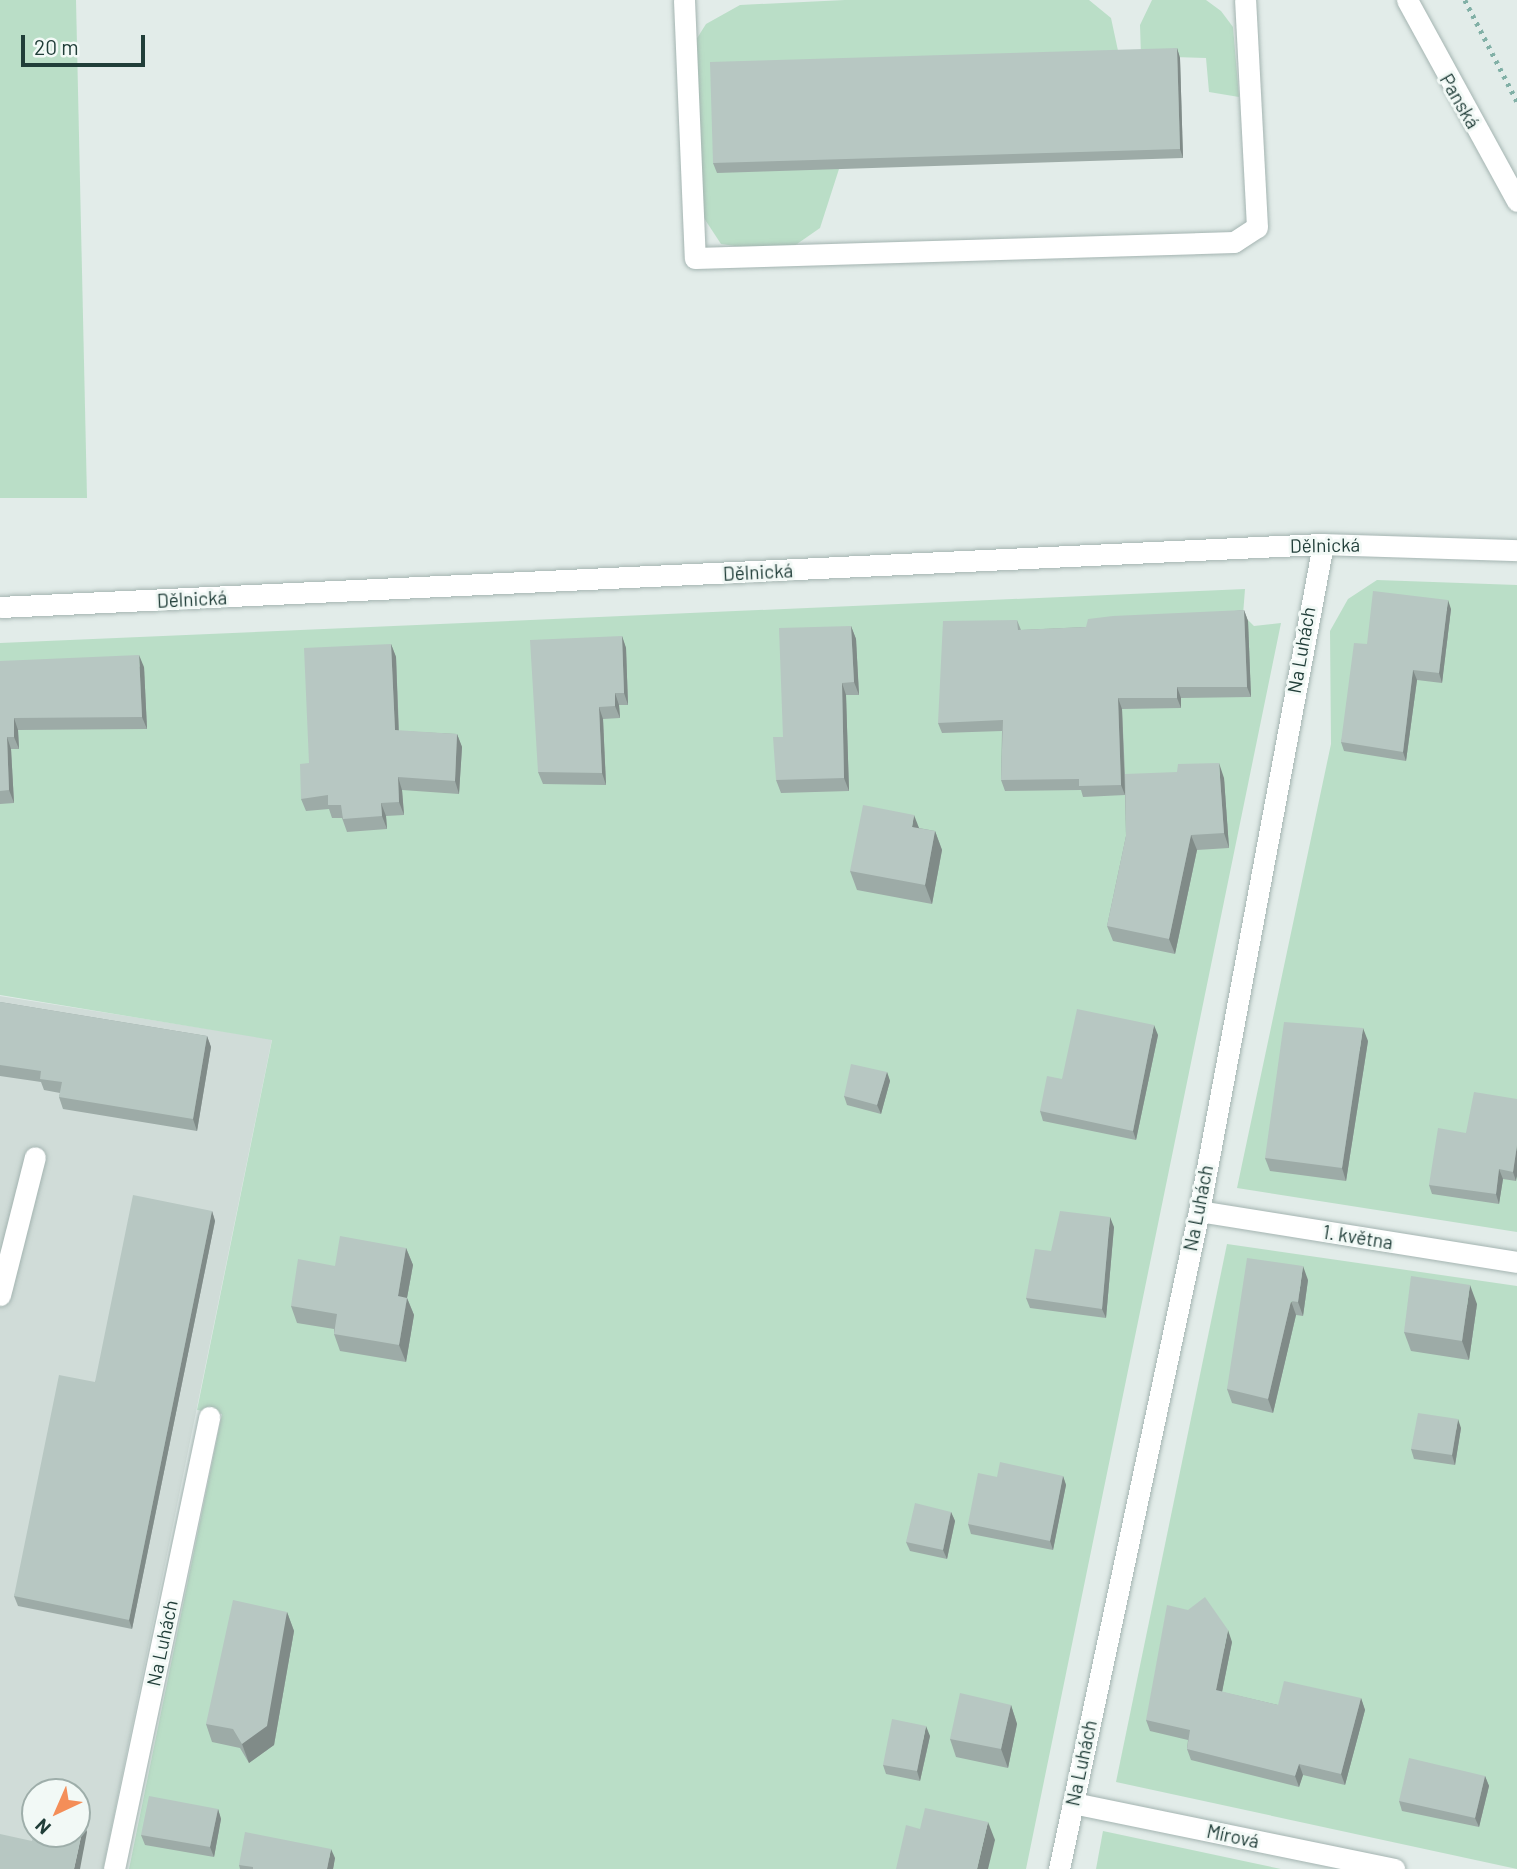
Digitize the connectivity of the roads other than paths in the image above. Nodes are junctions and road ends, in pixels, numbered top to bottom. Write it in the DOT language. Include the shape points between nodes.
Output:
graph roads {
  1 [pos="684,0"];
  2 [pos="1245,0"];
  3 [pos="1407,0"];
  4 [pos="1517,201"];
  5 [pos="1323,544"];
  6 [pos="1517,550"];
  7 [pos="0,607"];
  8 [pos="35,1157"];
  9 [pos="1199,1211"];
  10 [pos="1517,1262"];
  11 [pos="0,1295"];
  12 [pos="209,1417"];
  13 [pos="1073,1803"];
  14 [pos="114,1869"];
  15 [pos="1059,1869"];
  16 [pos="1394,1869"];
  1 -- 2 [label="street" via="695,258 1234,242 1257,227"];
  3 -- 4 [label="street, Panská"];
  5 -- 6 [label="street, Dělnická"];
  5 -- 7 [label="street, Dělnická"];
  5 -- 9 [label="street, Na Luhách"];
  8 -- 11 [label="street"];
  9 -- 10 [label="street, 1. května"];
  9 -- 13 [label="street, Na Luhách"];
  12 -- 14 [label="street, Na Luhách"];
  13 -- 15 [label="street, Na Luhách"];
  13 -- 16 [label="street, Mírová"];
}
